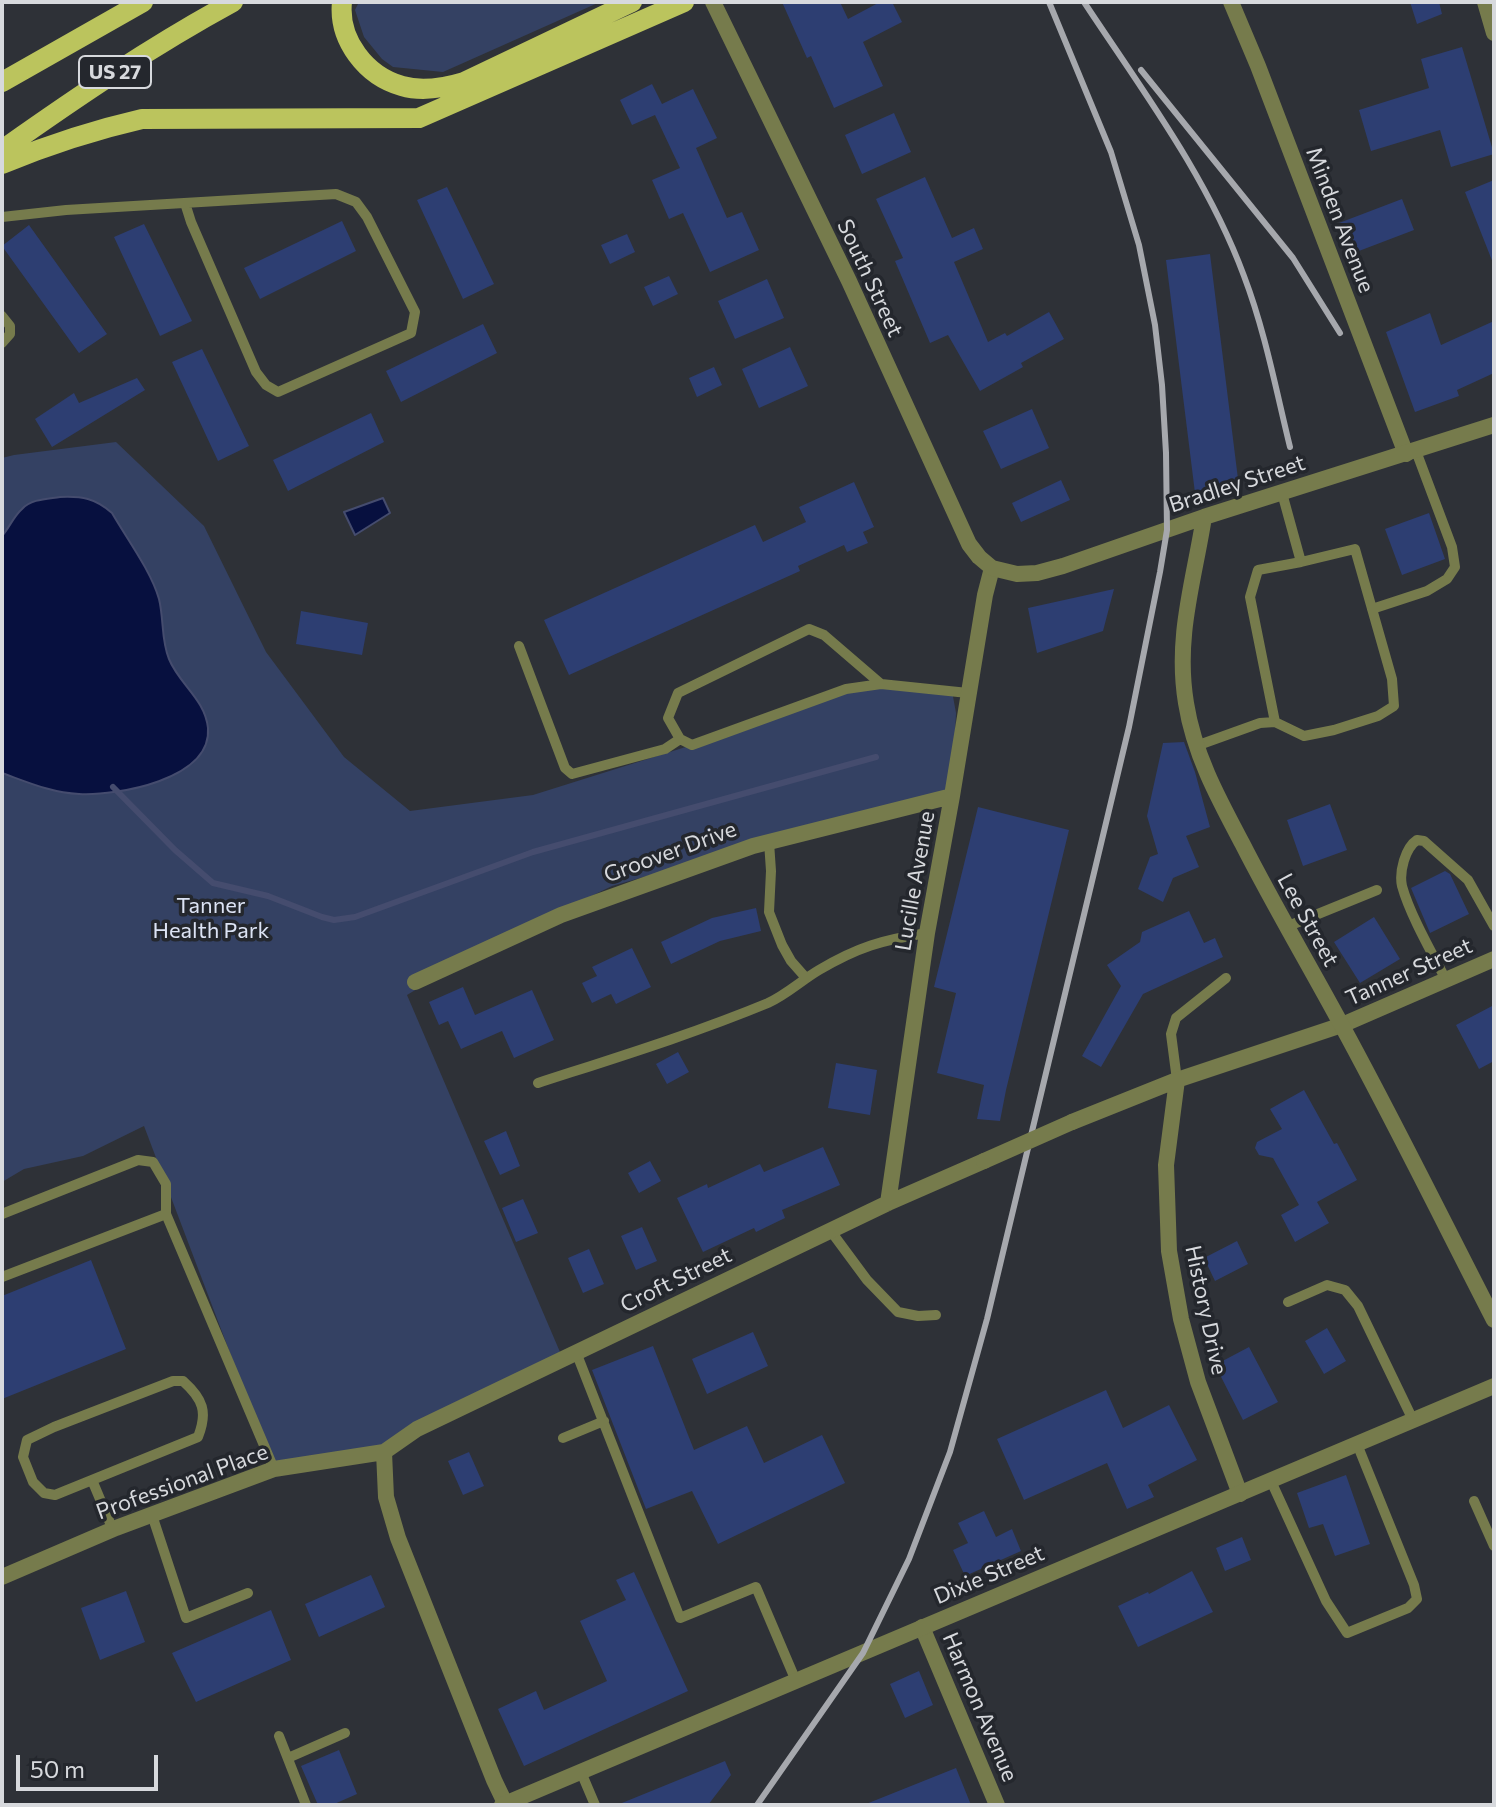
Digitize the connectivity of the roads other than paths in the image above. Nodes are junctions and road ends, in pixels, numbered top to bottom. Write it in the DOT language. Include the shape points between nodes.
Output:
graph roads {
  1 [pos="143,2"];
  2 [pos="233,2"];
  3 [pos="342,2"];
  4 [pos="632,2"];
  5 [pos="684,2"];
  6 [pos="713,2"];
  7 [pos="1231,2"];
  8 [pos="1485,2"];
  9 [pos="1494,33"];
  10 [pos="2,82"];
  11 [pos="2,150"];
  12 [pos="2,164"];
  13 [pos="185,203"];
  14 [pos="2,217"];
  15 [pos="2,316"];
  16 [pos="2,343"];
  17 [pos="1494,425"];
  18 [pos="1411,453"];
  19 [pos="1282,493"];
  20 [pos="1204,517"];
  21 [pos="1301,562"];
  22 [pos="992,568"];
  23 [pos="1372,609"];
  24 [pos="519,646"];
  25 [pos="881,684"];
  26 [pos="968,693"];
  27 [pos="1275,722"];
  28 [pos="680,739"];
  29 [pos="1196,746"];
  30 [pos="952,796"];
  31 [pos="769,842"];
  32 [pos="1377,890"];
  33 [pos="1494,926"];
  34 [pos="1286,927"];
  35 [pos="927,933"];
  36 [pos="1494,959"];
  37 [pos="806,978"];
  38 [pos="1226,978"];
  39 [pos="1446,980"];
  40 [pos="415,982"];
  41 [pos="1342,1025"];
  42 [pos="1177,1080"];
  43 [pos="538,1083"];
  44 [pos="888,1203"];
  45 [pos="2,1214"];
  46 [pos="166,1214"];
  47 [pos="830,1230"];
  48 [pos="2,1277"];
  49 [pos="1288,1302"];
  50 [pos="936,1315"];
  51 [pos="1494,1320"];
  52 [pos="576,1352"];
  53 [pos="1494,1386"];
  54 [pos="1413,1420"];
  55 [pos="604,1421"];
  56 [pos="563,1438"];
  57 [pos="1357,1444"];
  58 [pos="384,1452"];
  59 [pos="274,1469"];
  60 [pos="92,1480"];
  61 [pos="1271,1481"];
  62 [pos="1240,1494"];
  63 [pos="1474,1501"];
  64 [pos="152,1515"];
  65 [pos="113,1530"];
  66 [pos="1494,1546"];
  67 [pos="2,1577"];
  68 [pos="248,1593"];
  69 [pos="922,1627"];
  70 [pos="796,1681"];
  71 [pos="345,1733"];
  72 [pos="279,1736"];
  73 [pos="288,1758"];
  74 [pos="581,1772"];
  75 [pos="504,1804"];
  76 [pos="306,1805"];
  77 [pos="595,1805"];
  78 [pos="997,1805"];
  1 -- 10 [label="main road, US 27"];
  2 -- 11 [label="main road, US 27" via="93,86"];
  3 -- 4 [label="main road" via="347,37 363,63 390,82 428,89 464,82"];
  5 -- 12 [label="main road" via="419,118 142,119 53,143"];
  6 -- 22 [label="street, South Street" via="969,544"];
  7 -- 18 [label="street, Minden Avenue"];
  8 -- 9 [label="street"];
  13 -- 13 [label="lane" via="336,194 356,202 415,312 411,333 278,392 256,372"];
  13 -- 14 [label="lane"];
  15 -- 16 [label="lane" via="10,326"];
  17 -- 18 [label="street, Bradley Street"];
  18 -- 19 [label="street, Bradley Street"];
  18 -- 23 [label="lane" via="1452,547 1455,567 1427,591"];
  19 -- 20 [label="street, Bradley Street"];
  19 -- 21 [label="lane"];
  20 -- 22 [label="street, Bradley Street" via="1037,573"];
  20 -- 29 [label="street, Lee Street" via="1182,647 1186,704"];
  21 -- 23 [label="lane" via="1355,549"];
  21 -- 27 [label="lane" via="1258,570 1250,597"];
  22 -- 26 [label="street, Lucille Avenue"];
  23 -- 27 [label="lane" via="1392,679 1394,706 1378,716 1304,736"];
  24 -- 28 [label="lane" via="565,768 572,774 665,749"];
  25 -- 26 [label="lane"];
  25 -- 28 [label="lane" via="846,689 692,745"];
  25 -- 28 [label="lane" via="824,635 809,629 678,693 668,718"];
  26 -- 30 [label="street, Lucille Avenue"];
  27 -- 29 [label="lane"];
  29 -- 34 [label="street, Lee Street"];
  30 -- 31 [label="street, Groover Drive"];
  30 -- 35 [label="street, Lucille Avenue"];
  31 -- 37 [label="lane" via="769,912 782,945"];
  31 -- 40 [label="street, Groover Drive" via="561,915"];
  32 -- 34 [label="lane"];
  33 -- 39 [label="lane" via="1468,880 1424,841 1410,845 1401,883"];
  34 -- 41 [label="street, Lee Street"];
  35 -- 37 [label="lane" via="852,951"];
  35 -- 44 [label="street, Lucille Avenue"];
  36 -- 39 [label="street, Tanner Street"];
  37 -- 43 [label="lane" via="772,1001"];
  38 -- 42 [label="lane" via="1176,1018 1171,1034"];
  39 -- 41 [label="street, Tanner Street"];
  41 -- 42 [label="street, Croft Street"];
  41 -- 51 [label="street, Lee Street"];
  42 -- 44 [label="street, Croft Street, bridge"];
  42 -- 62 [label="street, History Drive" via="1166,1165 1169,1251 1198,1382"];
  44 -- 47 [label="street, Croft Street"];
  45 -- 46 [label="lane" via="138,1160 153,1162 166,1184"];
  46 -- 48 [label="lane"];
  46 -- 59 [label="lane"];
  47 -- 50 [label="lane" via="898,1312"];
  47 -- 52 [label="street, Croft Street"];
  49 -- 54 [label="lane" via="1327,1285 1345,1290 1358,1306"];
  52 -- 55 [label="lane"];
  52 -- 58 [label="street, Croft Street" via="417,1429"];
  53 -- 54 [label="street, Dixie Street"];
  54 -- 57 [label="street, Dixie Street"];
  55 -- 56 [label="lane"];
  55 -- 70 [label="lane" via="680,1618 756,1587"];
  57 -- 61 [label="street, Dixie Street"];
  57 -- 61 [label="lane" via="1414,1585 1417,1599 1408,1608 1347,1633 1326,1601"];
  58 -- 59 [label="street, Professional Place"];
  58 -- 75 [label="street" via="386,1497 398,1538"];
  59 -- 64 [label="street, Professional Place"];
  60 -- 60 [label="lane" via="55,1495 44,1493 23,1457 27,1440 173,1381 183,1381 195,1392 203,1408 198,1437"];
  60 -- 65 [label="lane"];
  61 -- 62 [label="street, Dixie Street"];
  62 -- 69 [label="street, Dixie Street"];
  63 -- 66 [label="lane"];
  64 -- 65 [label="street, Professional Place"];
  64 -- 68 [label="lane" via="186,1618"];
  65 -- 67 [label="street, Professional Place"];
  69 -- 70 [label="street, Dixie Street"];
  69 -- 78 [label="street, Harmon Avenue"];
  70 -- 74 [label="street, Dixie Street"];
  71 -- 73 [label="lane"];
  72 -- 73 [label="lane"];
  73 -- 76 [label="lane"];
  74 -- 75 [label="street, Dixie Street"];
  74 -- 77 [label="lane"];
}
